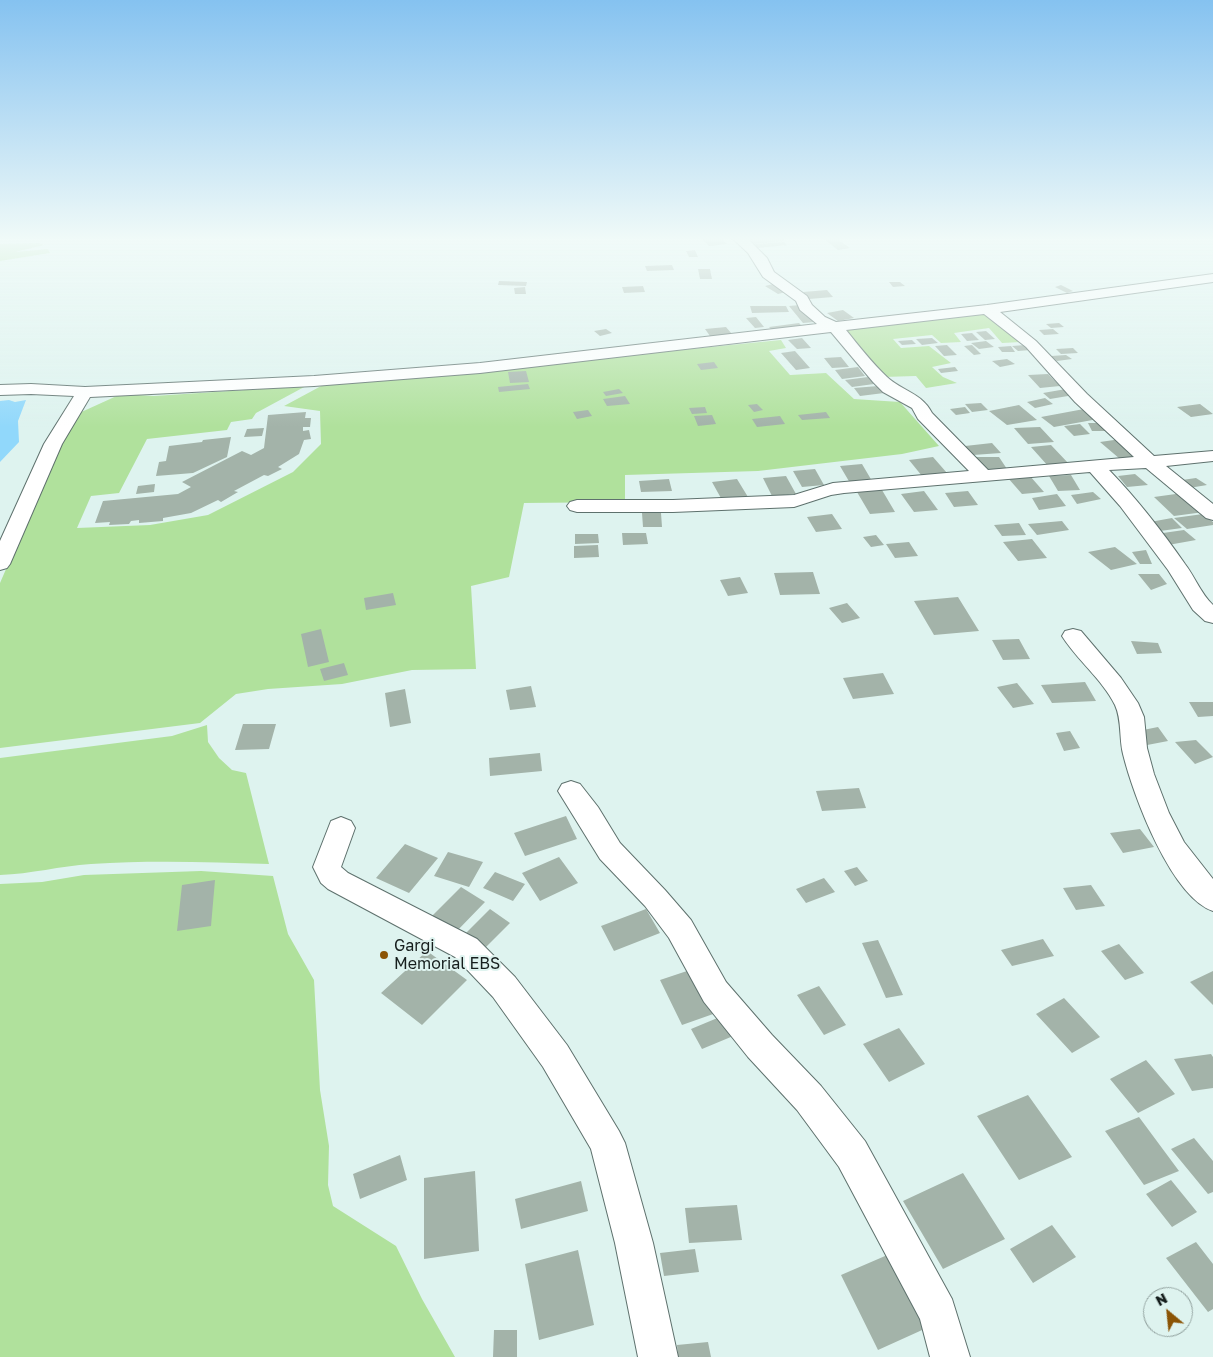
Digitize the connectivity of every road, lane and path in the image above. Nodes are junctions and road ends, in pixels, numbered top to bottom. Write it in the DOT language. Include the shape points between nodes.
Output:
graph roads {
  1 [pos="802,300"];
  2 [pos="1050,300"];
  3 [pos="987,309"];
  4 [pos="835,327"];
  5 [pos="0,390"];
  6 [pos="85,392"];
  7 [pos="1209,460"];
  8 [pos="1150,462"];
  9 [pos="1094,466"];
  10 [pos="983,475"];
  11 [pos="577,506"];
  12 [pos="1213,514"];
  13 [pos="0,564"];
  14 [pos="1213,616"];
  15 [pos="1073,636"];
  16 [pos="571,791"];
  17 [pos="341,828"];
  18 [pos="1213,899"];
  19 [pos="658,1357"];
  20 [pos="950,1357"];
  1 -- 4 [label="street" via="805,307 820,320"];
  2 -- 3 [label="street"];
  3 -- 4 [label="street"];
  3 -- 8 [label="street" via="1031,344 1081,398"];
  4 -- 6 [label="street" via="480,368 314,381"];
  4 -- 10 [label="street" via="879,379 919,405 939,432"];
  5 -- 6 [label="street"];
  6 -- 13 [label="street" via="53,444"];
  7 -- 8 [label="street"];
  8 -- 9 [label="street"];
  8 -- 12 [label="street"];
  9 -- 10 [label="street"];
  9 -- 14 [label="street" via="1110,480 1179,569 1202,609"];
  10 -- 11 [label="street" via="833,489 794,501"];
  15 -- 18 [label="street" via="1113,685 1130,712 1135,751 1150,806 1168,842"];
  16 -- 20 [label="street" via="610,851 680,929 715,992 809,1098 852,1154 938,1313"];
  17 -- 19 [label="street" via="327,867 330,875 466,948 504,987 555,1056 607,1143 634,1243"];
}
